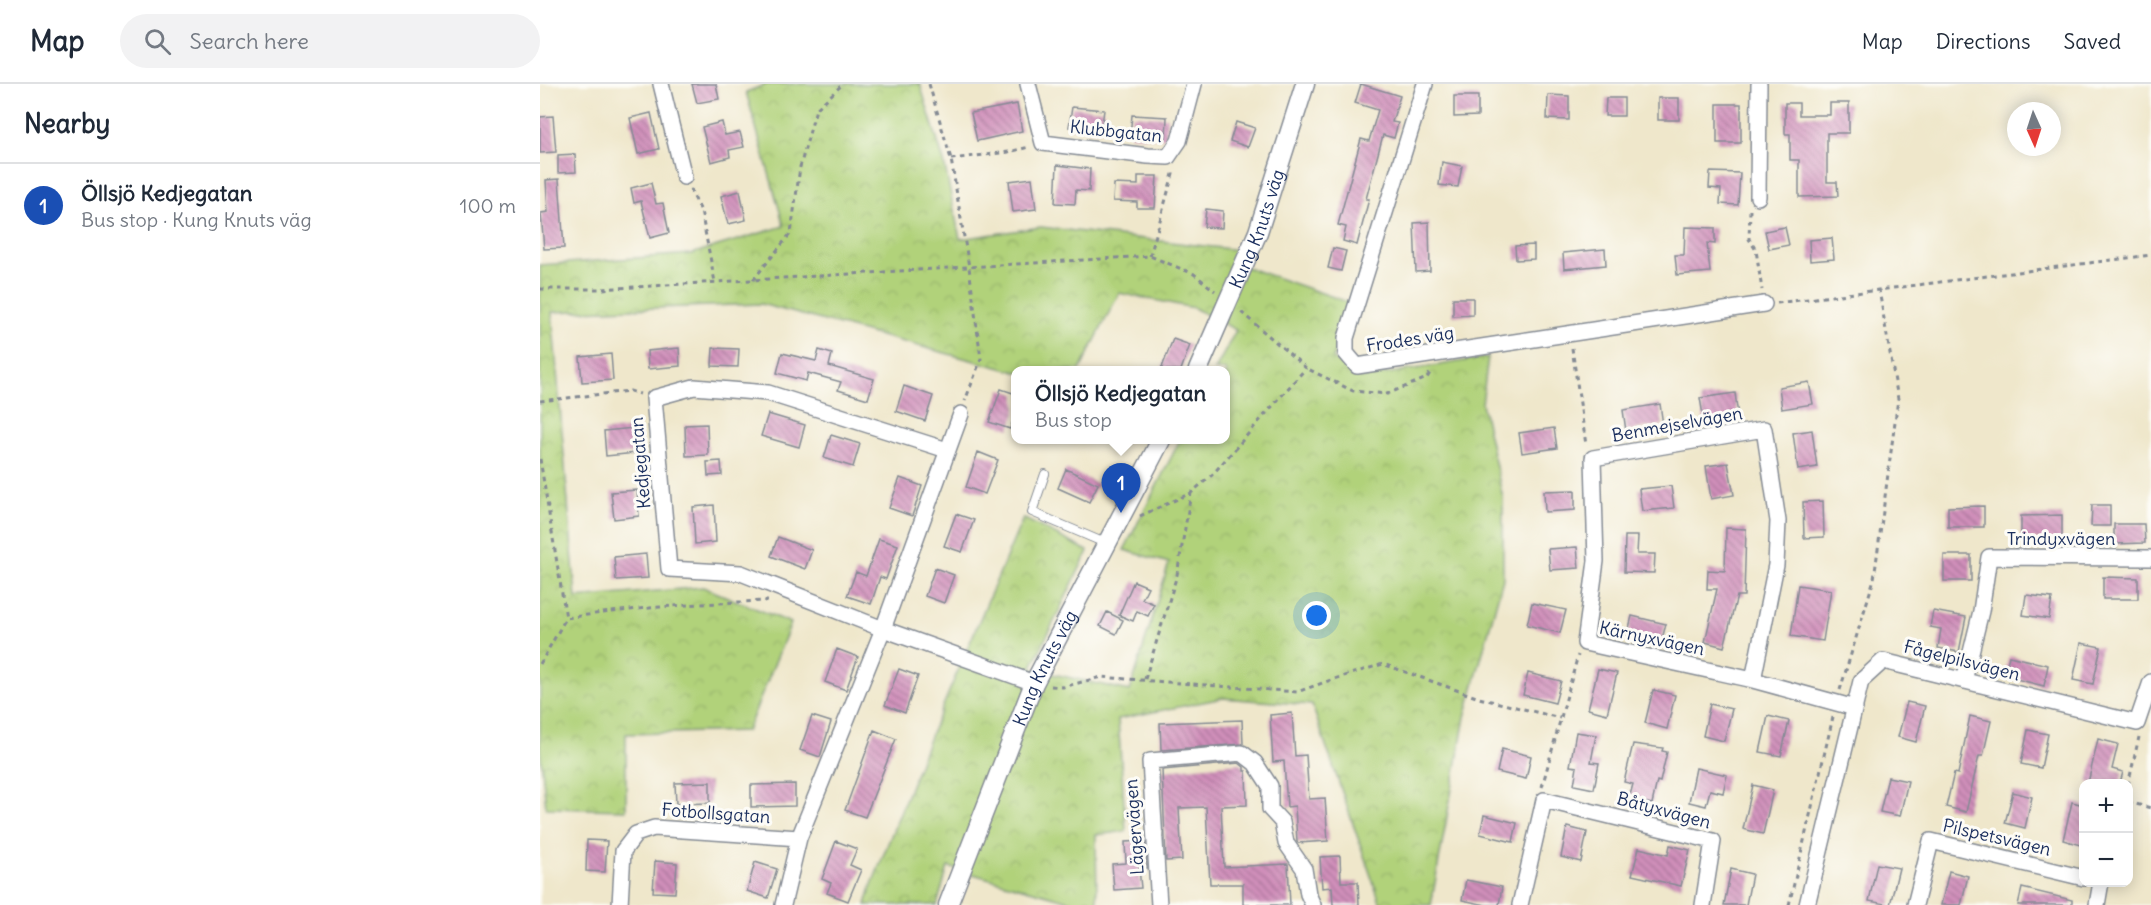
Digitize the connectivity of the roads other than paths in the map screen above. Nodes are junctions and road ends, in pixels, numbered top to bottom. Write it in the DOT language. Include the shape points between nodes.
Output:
graph roads {
  1 [pos="661,84"];
  2 [pos="1028,84"];
  3 [pos="1194,84"];
  4 [pos="1305,84"];
  5 [pos="1425,84"];
  6 [pos="1760,84"];
  7 [pos="684,177"];
  8 [pos="1758,197"];
  9 [pos="1764,304"];
  10 [pos="1200,366"];
  11 [pos="961,414"];
  12 [pos="1159,444"];
  13 [pos="947,450"];
  14 [pos="1593,458"];
  15 [pos="1045,474"];
  16 [pos="1109,536"];
  17 [pos="2151,558"];
  18 [pos="883,629"];
  19 [pos="1753,680"];
  20 [pos="1964,681"];
  21 [pos="2151,682"];
  22 [pos="1034,684"];
  23 [pos="1855,708"];
  24 [pos="799,838"];
  25 [pos="2079,877"];
  26 [pos="2100,887"];
  27 [pos="620,905"];
  28 [pos="783,905"];
  29 [pos="948,905"];
  30 [pos="1159,905"];
  31 [pos="1313,905"];
  32 [pos="1520,905"];
  33 [pos="1703,905"];
  34 [pos="1807,905"];
  35 [pos="1915,905"];
  36 [pos="2097,905"];
  1 -- 7 [label="street"];
  2 -- 3 [label="street, Klubbgatan" via="1043,143 1168,157 1179,141"];
  4 -- 10 [label="street, Kung Knuts väg" via="1258,232"];
  5 -- 9 [label="street, Frodes väg" via="1346,338 1346,353 1357,366"];
  6 -- 8 [label="street"];
  11 -- 13 [label="street"];
  12 -- 16 [label="street, Kung Knuts väg"];
  13 -- 18 [label="street"];
  13 -- 18 [label="street, Kedjegatan" via="768,393 694,387 654,398 669,568 741,573"];
  14 -- 19 [label="street, Kärnyxvägen" via="1596,561 1585,643"];
  14 -- 19 [label="street, Benmejselvägen" via="1764,429 1778,521 1776,565"];
  15 -- 16 [label="lane" via="1032,512"];
  16 -- 22 [label="street, Kung Knuts väg"];
  17 -- 20 [label="street, Trindyxvägen" via="1989,558"];
  18 -- 22 [label="street, Kedjegatan"];
  18 -- 24 [label="street"];
  19 -- 23 [label="street, Kärnyxvägen"];
  20 -- 21 [label="street, Fågelpilsvägen" via="2137,723"];
  20 -- 23 [label="street, Fågelpilsvägen" via="1883,661 1861,681"];
  22 -- 29 [label="street, Kung Knuts väg"];
  23 -- 34 [label="street, Fågelpilsvägen"];
  24 -- 27 [label="street, Fotbollsgatan" via="654,828 636,834 623,851"];
  24 -- 28 [label="street"];
  25 -- 35 [label="street, Pilspetsvägen" via="1931,841"];
  26 -- 36 [label="street"];
  30 -- 31 [label="street, Lägervägen" via="1149,761 1242,753 1255,763 1270,786 1270,809 1282,822 1286,843 1304,868"];
  32 -- 33 [label="street, Båtyxvägen" via="1545,800 1713,841"];
}
